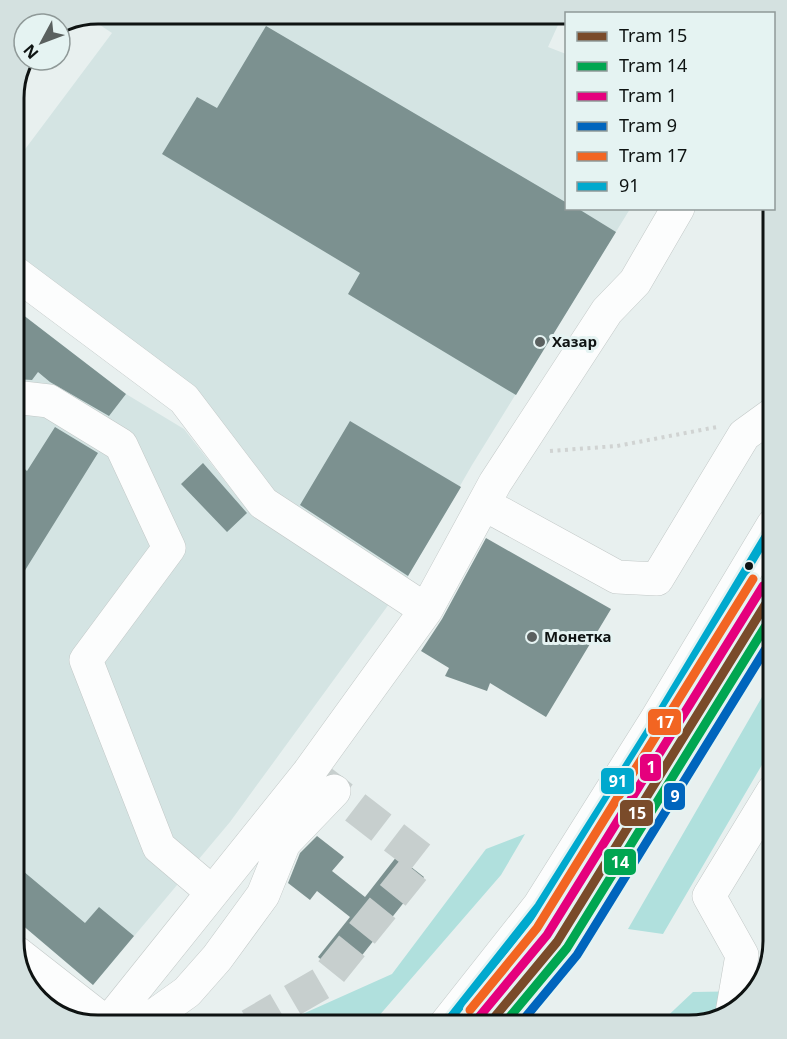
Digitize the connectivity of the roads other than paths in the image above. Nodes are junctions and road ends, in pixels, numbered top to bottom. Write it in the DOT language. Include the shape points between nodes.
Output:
graph roads {
  1 [pos="677,210"];
  2 [pos="24,279"];
  3 [pos="24,398"];
  4 [pos="763,422"];
  5 [pos="484,484"];
  6 [pos="763,543"];
  7 [pos="426,610"];
  8 [pos="334,791"];
  9 [pos="763,808"];
  10 [pos="212,892"];
  11 [pos="27,961"];
  12 [pos="734,1000"];
  13 [pos="96,1015"];
  14 [pos="115,1015"];
  15 [pos="155,1015"];
  16 [pos="453,1015"];
  1 -- 5 [label="main road" via="635,282 607,311 513,454"];
  2 -- 7 [label="main road" via="184,399 263,503"];
  3 -- 10 [label="main road" via="49,401 121,445 169,548 86,660 159,847"];
  4 -- 5 [label="main road" via="744,435 657,579 617,577"];
  5 -- 7 [label="main road"];
  6 -- 16 [label="main road" via="539,906"];
  7 -- 10 [label="main road" via="309,772"];
  8 -- 15 [label="main road" via="284,843 263,895 217,958 187,992"];
  9 -- 12 [label="main road" via="709,896 741,955"];
  10 -- 14 [label="main road"];
  11 -- 13 [label="main road"];
}
